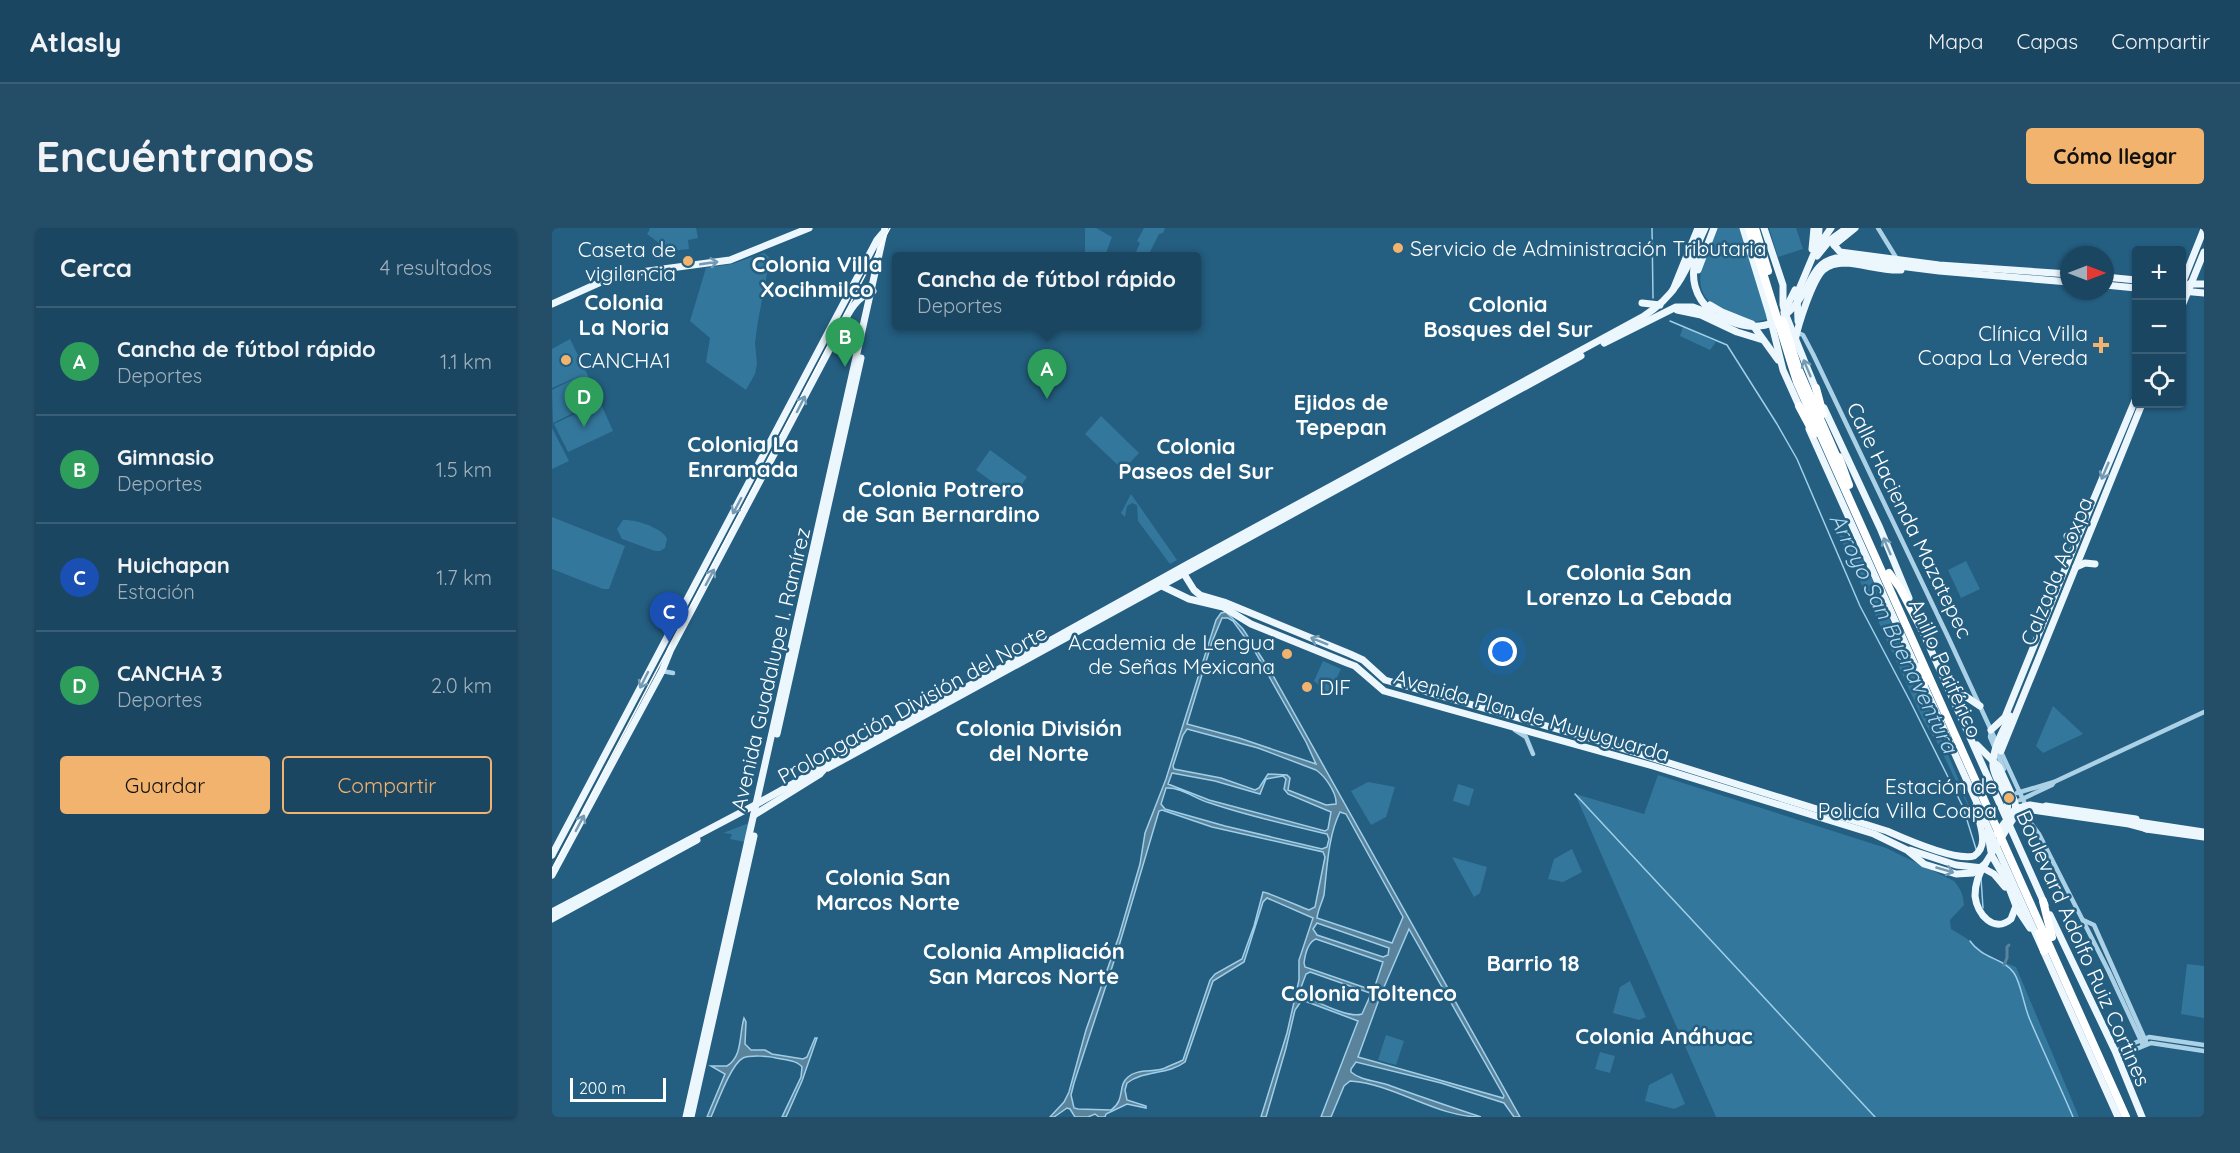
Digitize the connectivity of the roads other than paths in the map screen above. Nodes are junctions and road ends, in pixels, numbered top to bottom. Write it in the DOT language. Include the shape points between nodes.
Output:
graph roads {
  1 [pos="809,228"];
  2 [pos="1698,228"];
  3 [pos="1707,228"];
  4 [pos="1714,228"];
  5 [pos="1743,228"];
  6 [pos="1749,228"];
  7 [pos="1755,228"];
  8 [pos="1764,228"];
  9 [pos="1814,228"];
  10 [pos="1819,228"];
  11 [pos="1831,228"];
  12 [pos="1835,228"];
  13 [pos="1847,228"];
  14 [pos="1855,228"];
  15 [pos="1878,228"];
  16 [pos="885,229"];
  17 [pos="2204,229"];
  18 [pos="1834,245"];
  19 [pos="1817,248"];
  20 [pos="2204,252"];
  21 [pos="1899,260"];
  22 [pos="1689,265"];
  23 [pos="1913,268"];
  24 [pos="2060,273"];
  25 [pos="2186,274"];
  26 [pos="2114,278"];
  27 [pos="2132,280"];
  28 [pos="2060,281"];
  29 [pos="2204,285"];
  30 [pos="2114,286"];
  31 [pos="2132,288"];
  32 [pos="2186,289"];
  33 [pos="873,291"];
  34 [pos="1672,292"];
  35 [pos="2204,293"];
  36 [pos="1698,295"];
  37 [pos="1642,303"];
  38 [pos="552,304"];
  39 [pos="1660,305"];
  40 [pos="853,307"];
  41 [pos="1669,310"];
  42 [pos="866,315"];
  43 [pos="1781,319"];
  44 [pos="1727,320"];
  45 [pos="1780,332"];
  46 [pos="1794,333"];
  47 [pos="1765,342"];
  48 [pos="1775,343"];
  49 [pos="1784,370"];
  50 [pos="1816,388"];
  51 [pos="1799,406"];
  52 [pos="2134,408"];
  53 [pos="2139,408"];
  54 [pos="2130,422"];
  55 [pos="1835,468"];
  56 [pos="1849,485"];
  57 [pos="2083,526"];
  58 [pos="2092,526"];
  59 [pos="2067,536"];
  60 [pos="2095,564"];
  61 [pos="2076,567"];
  62 [pos="1183,571"];
  63 [pos="1889,573"];
  64 [pos="1153,584"];
  65 [pos="1162,586"];
  66 [pos="1174,593"];
  67 [pos="1144,596"];
  68 [pos="2055,606"];
  69 [pos="1105,614"];
  70 [pos="1924,633"];
  71 [pos="2038,638"];
  72 [pos="664,641"];
  73 [pos="671,649"];
  74 [pos="1922,658"];
  75 [pos="662,671"];
  76 [pos="673,673"];
  77 [pos="1924,683"];
  78 [pos="1949,685"];
  79 [pos="1980,706"];
  80 [pos="2204,712"];
  81 [pos="1987,723"];
  82 [pos="2000,724"];
  83 [pos="1507,727"];
  84 [pos="1991,730"];
  85 [pos="2010,730"];
  86 [pos="1971,735"];
  87 [pos="867,742"];
  88 [pos="2001,751"];
  89 [pos="1533,754"];
  90 [pos="826,769"];
  91 [pos="2014,779"];
  92 [pos="2054,782"];
  93 [pos="764,788"];
  94 [pos="2032,788"];
  95 [pos="773,794"];
  96 [pos="2017,794"];
  97 [pos="1975,799"];
  98 [pos="2021,801"];
  99 [pos="2039,809"];
  100 [pos="757,810"];
  101 [pos="2025,812"];
  102 [pos="2013,819"];
  103 [pos="2002,824"];
  104 [pos="2173,825"];
  105 [pos="1987,826"];
  106 [pos="2148,829"];
  107 [pos="2013,830"];
  108 [pos="1875,831"];
  109 [pos="2204,831"];
  110 [pos="2171,833"];
  111 [pos="2204,837"];
  112 [pos="1907,850"];
  113 [pos="552,855"];
  114 [pos="1985,864"];
  115 [pos="552,875"];
  116 [pos="2030,901"];
  117 [pos="2043,901"];
  118 [pos="552,912"];
  119 [pos="552,919"];
  120 [pos="2083,920"];
  121 [pos="2035,933"];
  122 [pos="2052,937"];
  123 [pos="2044,951"];
  124 [pos="2111,971"];
  125 [pos="2144,1041"];
  126 [pos="2157,1041"];
  127 [pos="2204,1045"];
  128 [pos="2204,1051"];
  129 [pos="2116,1054"];
  130 [pos="686,1117"];
  131 [pos="691,1117"];
  132 [pos="2118,1117"];
  133 [pos="2126,1117"];
  134 [pos="2132,1117"];
  135 [pos="2142,1117"];
  38 -- 1 [label="main road, one-way" via="626,274 730,260"];
  2 -- 34 [label="main road"];
  3 -- 22 [label="main road"];
  3 -- 36 [label="main road" via="1694,267"];
  4 -- 47 [label="main road" via="1697,274 1703,297 1719,311 1750,322"];
  5 -- 43 [label="main road, Boulevard Adolfo Ruiz Cortines"];
  6 -- 45 [label="highway, Anillo Periférico"];
  7 -- 43 [label="highway, Anillo Periférico"];
  8 -- 43 [label="main road, Boulevard Adolfo Ruiz Cortines" via="1783,285"];
  9 -- 43 [label="main road" via="1812,251"];
  10 -- 19 [label="main road"];
  11 -- 19 [label="main road"];
  12 -- 18 [label="main road"];
  13 -- 43 [label="main road" via="1820,250"];
  14 -- 18 [label="main road"];
  15 -- 21 [label="street"];
  16 -- 33 [label="main road, Avenida Guadalupe I. Ramírez"];
  16 -- 72 [label="main road, one-way"];
  17 -- 25 [label="main road"];
  18 -- 21 [label="main road" via="1840,252"];
  19 -- 46 [label="main road" via="1797,294"];
  20 -- 32 [label="main road"];
  21 -- 24 [label="main road"];
  22 -- 34 [label="main road"];
  22 -- 36 [label="main road" via="1689,278"];
  23 -- 28 [label="main road"];
  23 -- 43 [label="main road" via="1839,258 1824,263 1814,272 1798,302"];
  23 -- 46 [label="main road" via="1892,270 1845,263 1828,266 1818,276"];
  26 -- 27 [label="main road"];
  29 -- 32 [label="main road"];
  30 -- 31 [label="main road"];
  32 -- 35 [label="main road"];
  33 -- 40 [label="main road"];
  33 -- 42 [label="main road, Avenida Guadalupe I. Ramírez"];
  33 -- 93 [label="main road, Avenida Guadalupe I. Ramírez" via="849,416"];
  34 -- 39 [label="main road"];
  36 -- 44 [label="main road" via="1709,309"];
  37 -- 39 [label="main road"];
  39 -- 62 [label="main road"];
  40 -- 42 [label="main road"];
  73 -- 40 [label="main road, one-way"];
  41 -- 44 [label="main road" via="1694,307"];
  41 -- 47 [label="main road" via="1697,314"];
  41 -- 62 [label="main road"];
  42 -- 100 [label="main road, Avenida Guadalupe I. Ramírez"];
  43 -- 44 [label="main road" via="1754,327"];
  43 -- 45 [label="highway"];
  43 -- 46 [label="highway"];
  43 -- 48 [label="main road, Boulevard Adolfo Ruiz Cortines"];
  43 -- 56 [label="highway, Anillo Periférico"];
  45 -- 48 [label="highway"];
  45 -- 55 [label="highway, Anillo Periférico"];
  50 -- 46 [label="main road, Boulevard Adolfo Ruiz Cortines, one-way"];
  46 -- 79 [label="street, Calle Hacienda Mazatepec" via="1803,335 1813,354"];
  47 -- 49 [label="main road"];
  48 -- 49 [label="main road, Boulevard Adolfo Ruiz Cortines"];
  49 -- 51 [label="main road, Boulevard Adolfo Ruiz Cortines"];
  50 -- 56 [label="highway"];
  70 -- 50 [label="main road, Boulevard Adolfo Ruiz Cortines, one-way"];
  51 -- 55 [label="highway"];
  51 -- 77 [label="main road, Boulevard Adolfo Ruiz Cortines"];
  52 -- 54 [label="main road, Calzada Acoxpa"];
  53 -- 54 [label="main road, Calzada Acoxpa"];
  54 -- 57 [label="main road, Calzada Acoxpa, one-way"];
  54 -- 58 [label="main road, Calzada Acoxpa"];
  55 -- 74 [label="highway, Anillo Periférico"];
  56 -- 63 [label="highway, Anillo Periférico"];
  57 -- 58 [label="main road"];
  57 -- 59 [label="main road" via="2074,536"];
  57 -- 68 [label="main road, Calzada Acoxpa"];
  58 -- 61 [label="main road, Calzada Acoxpa"];
  60 -- 61 [label="main road"];
  61 -- 68 [label="main road, Calzada Acoxpa"];
  62 -- 64 [label="main road, Prolongación División del Norte"];
  62 -- 65 [label="main road, Prolongación División del Norte"];
  108 -- 62 [label="main road, Avenida Plan de Muyuguarda, one-way" via="1589,738 1385,680 1350,654 1200,595"];
  63 -- 70 [label="highway"];
  63 -- 122 [label="highway, Anillo Periférico"];
  64 -- 65 [label="street"];
  64 -- 69 [label="main road, Prolongación División del Norte"];
  65 -- 66 [label="main road, Avenida Plan de Muyuguarda"];
  65 -- 67 [label="main road, Prolongación División del Norte"];
  66 -- 67 [label="main road"];
  66 -- 83 [label="main road, Avenida Plan de Muyuguarda" via="1223,607 1251,624 1355,666 1384,691"];
  67 -- 69 [label="main road, Prolongación División del Norte"];
  68 -- 71 [label="main road, Calzada Acoxpa"];
  68 -- 85 [label="main road, Calzada Acoxpa"];
  69 -- 87 [label="main road, Prolongación División del Norte"];
  69 -- 90 [label="main road, Prolongación División del Norte"];
  70 -- 78 [label="main road, Boulevard Adolfo Ruiz Cortines"];
  71 -- 82 [label="main road, Calzada Acoxpa"];
  71 -- 103 [label="main road" via="1994,759 1995,775 2009,804"];
  72 -- 73 [label="street"];
  72 -- 113 [label="main road, one-way"];
  73 -- 75 [label="main road"];
  74 -- 77 [label="highway"];
  74 -- 116 [label="highway, Anillo Periférico"];
  75 -- 76 [label="street"];
  115 -- 75 [label="main road, one-way"];
  77 -- 97 [label="main road, Boulevard Adolfo Ruiz Cortines"];
  78 -- 79 [label="main road"];
  78 -- 86 [label="main road, Boulevard Adolfo Ruiz Cortines"];
  79 -- 81 [label="street, Calle Hacienda Mazatepec"];
  80 -- 92 [label="street"];
  81 -- 82 [label="main road"];
  81 -- 84 [label="street, Calle Hacienda Mazatepec"];
  82 -- 84 [label="main road"];
  82 -- 85 [label="main road"];
  83 -- 89 [label="street" via="1524,735"];
  83 -- 108 [label="main road, Avenida Plan de Muyuguarda"];
  84 -- 88 [label="street, Calle Hacienda Mazatepec"];
  84 -- 96 [label="street, Calle Hacienda Mazatepec" via="1991,742"];
  85 -- 88 [label="main road, Calzada Acoxpa"];
  86 -- 102 [label="main road" via="1997,764 2014,802"];
  86 -- 107 [label="main road, Boulevard Adolfo Ruiz Cortines"];
  87 -- 90 [label="main road" via="823,768"];
  87 -- 95 [label="main road, Prolongación División del Norte"];
  88 -- 91 [label="street, Calle Hacienda Mazatepec"];
  90 -- 100 [label="main road" via="824,774"];
  91 -- 94 [label="street"];
  91 -- 96 [label="street, Calle Hacienda Mazatepec"];
  92 -- 94 [label="street"];
  92 -- 98 [label="street"];
  93 -- 95 [label="main road"];
  93 -- 100 [label="main road, Avenida Guadalupe I. Ramírez"];
  94 -- 96 [label="street"];
  95 -- 100 [label="main road, Prolongación División del Norte"];
  96 -- 98 [label="street, Calle Hacienda Mazatepec"];
  97 -- 105 [label="main road, Boulevard Adolfo Ruiz Cortines"];
  97 -- 108 [label="main road" via="1983,843 1972,856 1959,857"];
  98 -- 99 [label="main road"];
  98 -- 101 [label="street, Calle Hacienda Mazatepec"];
  99 -- 101 [label="main road"];
  99 -- 104 [label="main road"];
  99 -- 106 [label="main road"];
  100 -- 118 [label="main road, Prolongación División del Norte"];
  100 -- 119 [label="main road, Prolongación División del Norte"];
  100 -- 130 [label="main road, Avenida Guadalupe I. Ramírez"];
  100 -- 131 [label="main road, Avenida Guadalupe I. Ramírez"];
  101 -- 107 [label="main road" via="2016,816"];
  101 -- 120 [label="street, Calle Hacienda Mazatepec"];
  102 -- 106 [label="main road" via="2029,810"];
  102 -- 114 [label="main road"];
  103 -- 108 [label="main road" via="1985,851 1969,860"];
  103 -- 109 [label="main road" via="2014,808 2031,805"];
  104 -- 109 [label="main road"];
  104 -- 110 [label="main road" via="2168,829"];
  105 -- 114 [label="main road" via="1992,856 2015,901 2008,922 1994,924 1983,916 1976,897"];
  105 -- 121 [label="main road, Boulevard Adolfo Ruiz Cortines"];
  106 -- 110 [label="main road"];
  107 -- 117 [label="main road, Boulevard Adolfo Ruiz Cortines"];
  108 -- 112 [label="main road"];
  110 -- 111 [label="main road"];
  112 -- 114 [label="main road, one-way" via="1927,865 1959,874 1973,873"];
  112 -- 121 [label="main road" via="1959,866 1980,867 1997,877"];
  116 -- 123 [label="highway"];
  116 -- 133 [label="highway, Anillo Periférico"];
  117 -- 122 [label="highway"];
  117 -- 129 [label="main road, Boulevard Adolfo Ruiz Cortines"];
  120 -- 124 [label="street, Calle Hacienda Mazatepec"];
  120 -- 124 [label="street, Calle Hacienda Mazatepec" via="2094,926"];
  121 -- 123 [label="main road, Boulevard Adolfo Ruiz Cortines"];
  122 -- 134 [label="highway, Anillo Periférico"];
  123 -- 132 [label="main road, Boulevard Adolfo Ruiz Cortines"];
  124 -- 125 [label="street, Calle Hacienda Mazatepec"];
  125 -- 126 [label="street"];
  125 -- 129 [label="street"];
  126 -- 127 [label="street"];
  126 -- 128 [label="street"];
  129 -- 135 [label="main road, Boulevard Adolfo Ruiz Cortines"];
}
